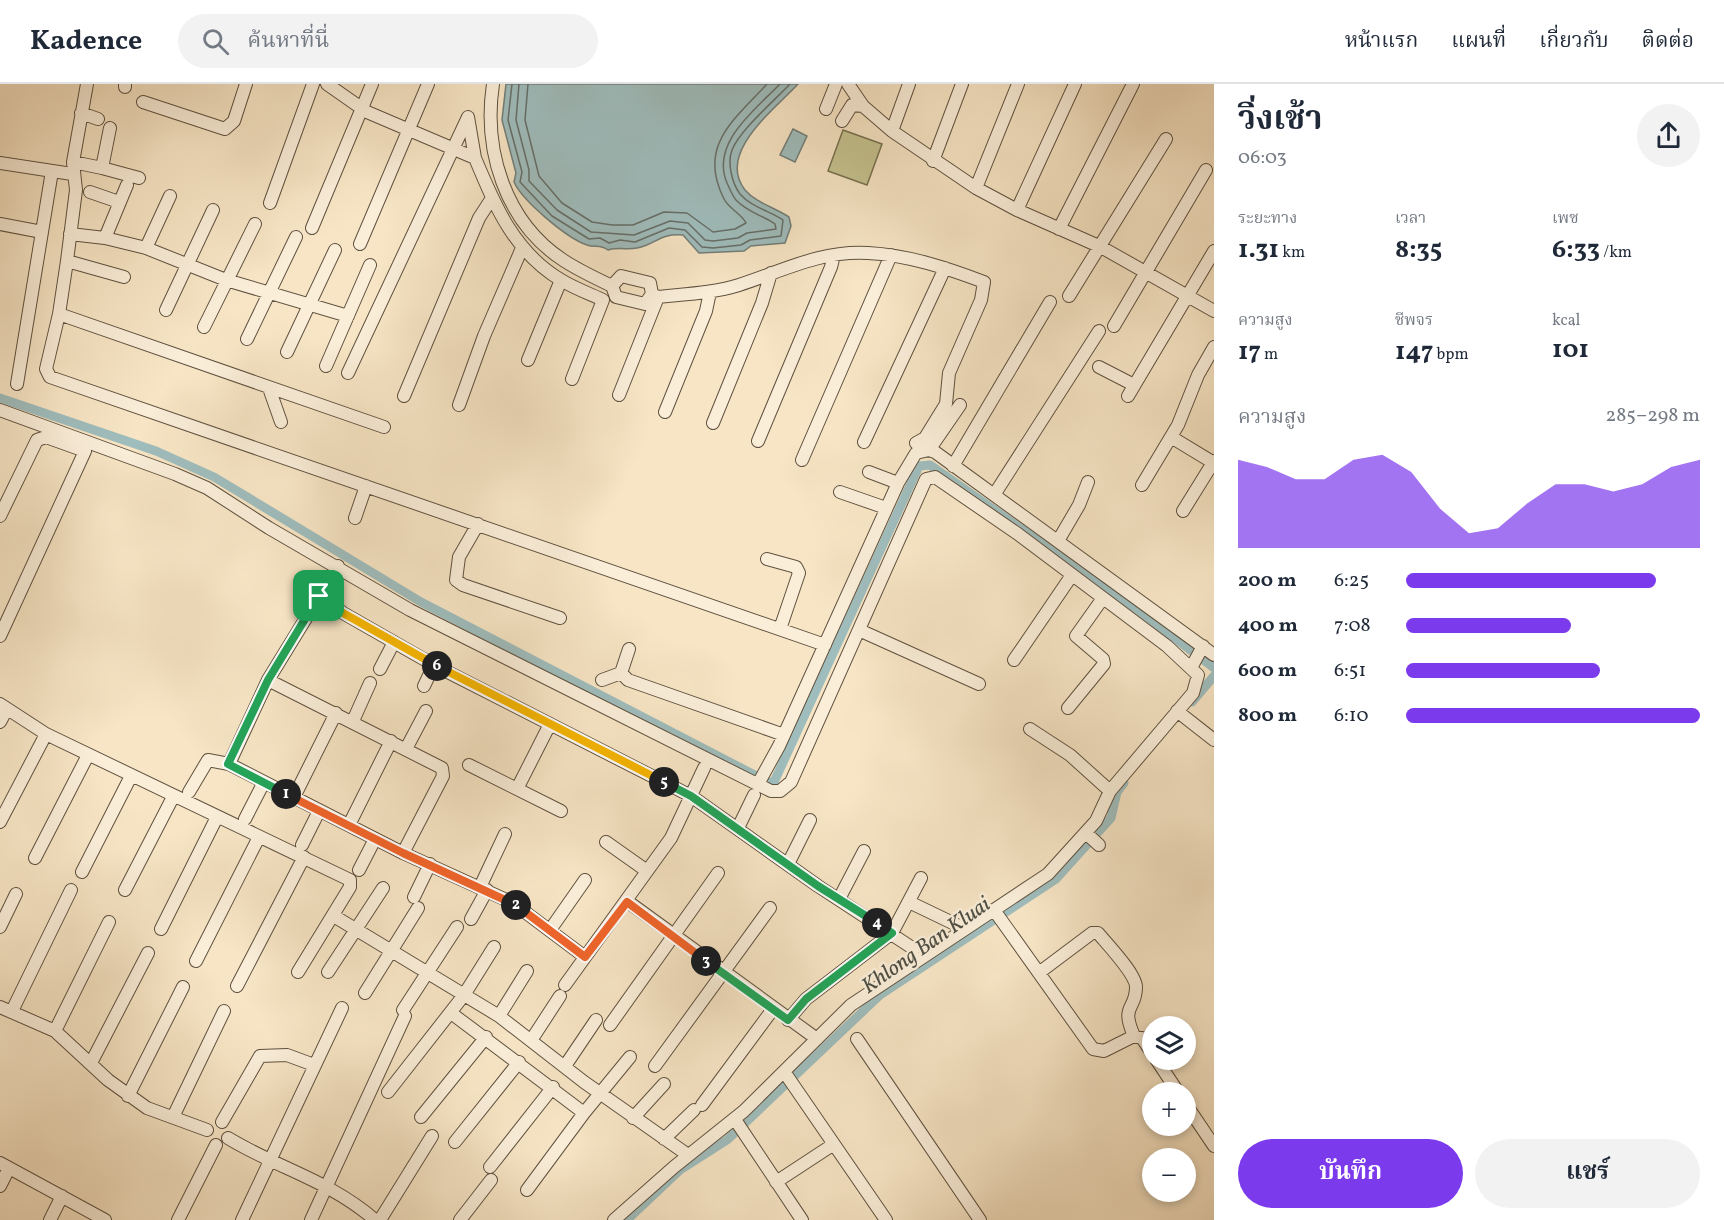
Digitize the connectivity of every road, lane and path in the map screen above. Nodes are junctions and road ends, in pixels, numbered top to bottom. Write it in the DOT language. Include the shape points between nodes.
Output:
graph roads {
  1 [pos="87,84"];
  2 [pos="246,84"];
  3 [pos="313,84"];
  4 [pos="327,84"];
  5 [pos="372,84"];
  6 [pos="428,84"];
  7 [pos="492,84"];
  8 [pos="836,84"];
  9 [pos="909,84"];
  10 [pos="962,84"];
  11 [pos="1018,84"];
  12 [pos="1075,84"];
  13 [pos="1133,84"];
  14 [pos="851,86"];
  15 [pos="143,102"];
  16 [pos="863,106"];
  17 [pos="362,109"];
  18 [pos="826,109"];
  19 [pos="81,113"];
  20 [pos="98,119"];
  21 [pos="842,121"];
  22 [pos="110,128"];
  23 [pos="407,130"];
  24 [pos="892,132"];
  25 [pos="1166,139"];
  26 [pos="452,147"];
  27 [pos="475,158"];
  28 [pos="933,161"];
  29 [pos="0,163"];
  30 [pos="73,168"];
  31 [pos="102,168"];
  32 [pos="1206,170"];
  33 [pos="52,171"];
  34 [pos="139,178"];
  35 [pos="127,185"];
  36 [pos="976,188"];
  37 [pos="90,192"];
  38 [pos="170,196"];
  39 [pos="492,198"];
  40 [pos="120,202"];
  41 [pos="270,203"];
  42 [pos="213,210"];
  43 [pos="1017,210"];
  44 [pos="0,224"];
  45 [pos="255,224"];
  46 [pos="312,228"];
  47 [pos="1059,229"];
  48 [pos="42,232"];
  49 [pos="70,234"];
  50 [pos="296,237"];
  51 [pos="105,238"];
  52 [pos="360,244"];
  53 [pos="1101,247"];
  54 [pos="146,248"];
  55 [pos="522,248"];
  56 [pos="335,250"];
  57 [pos="1214,251"];
  58 [pos="834,255"];
  59 [pos="891,255"];
  60 [pos="67,261"];
  61 [pos="186,265"];
  62 [pos="370,265"];
  63 [pos="945,268"];
  64 [pos="1145,272"];
  65 [pos="771,273"];
  66 [pos="124,277"];
  67 [pos="226,280"];
  68 [pos="561,280"];
  69 [pos="612,286"];
  70 [pos="269,292"];
  71 [pos="710,292"];
  72 [pos="655,295"];
  73 [pos="1069,296"];
  74 [pos="1187,296"];
  75 [pos="1050,302"];
  76 [pos="309,304"];
  77 [pos="166,310"];
  78 [pos="1214,311"];
  79 [pos="59,314"];
  80 [pos="348,316"];
  81 [pos="1114,326"];
  82 [pos="204,327"];
  83 [pos="1099,331"];
  84 [pos="247,339"];
  85 [pos="1214,347"];
  86 [pos="287,352"];
  87 [pos="528,360"];
  88 [pos="327,366"];
  89 [pos="1099,367"];
  90 [pos="348,373"];
  91 [pos="572,380"];
  92 [pos="17,384"];
  93 [pos="1134,385"];
  94 [pos="269,388"];
  95 [pos="620,395"];
  96 [pos="404,396"];
  97 [pos="1128,396"];
  98 [pos="459,405"];
  99 [pos="960,405"];
  100 [pos="0,410"];
  101 [pos="665,412"];
  102 [pos="281,422"];
  103 [pos="712,423"];
  104 [pos="384,427"];
  105 [pos="1171,436"];
  106 [pos="758,441"];
  107 [pos="864,442"];
  108 [pos="916,443"];
  109 [pos="929,450"];
  110 [pos="801,460"];
  111 [pos="1214,462"];
  112 [pos="953,466"];
  113 [pos="869,472"];
  114 [pos="1088,482"];
  115 [pos="898,483"];
  116 [pos="1142,484"];
  117 [pos="366,486"];
  118 [pos="840,492"];
  119 [pos="994,495"];
  120 [pos="886,508"];
  121 [pos="1183,511"];
  122 [pos="0,516"];
  123 [pos="355,518"];
  124 [pos="478,524"];
  125 [pos="1058,541"];
  126 [pos="767,559"];
  127 [pos="338,566"];
  128 [pos="1072,575"];
  129 [pos="319,596"];
  130 [pos="1103,597"];
  131 [pos="560,618"];
  132 [pos="780,630"];
  133 [pos="859,630"];
  134 [pos="0,636"];
  135 [pos="394,642"];
  136 [pos="825,645"];
  137 [pos="629,649"];
  138 [pos="1214,655"];
  139 [pos="1198,656"];
  140 [pos="1014,660"];
  141 [pos="434,665"];
  142 [pos="380,669"];
  143 [pos="621,674"];
  144 [pos="268,680"];
  145 [pos="602,680"];
  146 [pos="370,683"];
  147 [pos="979,684"];
  148 [pos="424,686"];
  149 [pos="4,706"];
  150 [pos="1068,708"];
  151 [pos="426,711"];
  152 [pos="1178,712"];
  153 [pos="336,713"];
  154 [pos="353,721"];
  155 [pos="0,722"];
  156 [pos="550,724"];
  157 [pos="1030,729"];
  158 [pos="46,734"];
  159 [pos="784,735"];
  160 [pos="1214,740"];
  161 [pos="391,741"];
  162 [pos="406,749"];
  163 [pos="88,755"];
  164 [pos="228,764"];
  165 [pos="469,765"];
  166 [pos="704,768"];
  167 [pos="131,776"];
  168 [pos="264,782"];
  169 [pos="759,783"];
  170 [pos="517,789"];
  171 [pos="1110,791"];
  172 [pos="189,792"];
  173 [pos="691,796"];
  174 [pos="173,797"];
  175 [pos="294,798"];
  176 [pos="319,811"];
  177 [pos="561,811"];
  178 [pos="217,817"];
  179 [pos="245,819"];
  180 [pos="810,820"];
  181 [pos="0,822"];
  182 [pos="349,825"];
  183 [pos="738,828"];
  184 [pos="505,834"];
  185 [pos="260,837"];
  186 [pos="375,839"];
  187 [pos="606,842"];
  188 [pos="303,851"];
  189 [pos="864,851"];
  190 [pos="403,853"];
  191 [pos="34,858"];
  192 [pos="429,864"];
  193 [pos="788,864"];
  194 [pos="359,870"];
  195 [pos="647,871"];
  196 [pos="82,872"];
  197 [pos="718,873"];
  198 [pos="921,878"];
  199 [pos="585,880"];
  200 [pos="382,888"];
  201 [pos="483,888"];
  202 [pos="71,890"];
  203 [pos="125,890"];
  204 [pos="16,894"];
  205 [pos="839,899"];
  206 [pos="627,902"];
  207 [pos="909,902"];
  208 [pos="770,908"];
  209 [pos="995,912"];
  210 [pos="337,918"];
  211 [pos="471,919"];
  212 [pos="109,922"];
  213 [pos="959,926"];
  214 [pos="0,927"];
  215 [pos="457,927"];
  216 [pos="160,929"];
  217 [pos="356,929"];
  218 [pos="550,930"];
  219 [pos="892,933"];
  220 [pos="673,937"];
  221 [pos="494,947"];
  222 [pos="914,949"];
  223 [pos="392,951"];
  224 [pos="148,953"];
  225 [pos="585,957"];
  226 [pos="196,961"];
  227 [pos="527,971"];
  228 [pos="298,972"];
  229 [pos="328,972"];
  230 [pos="1040,972"];
  231 [pos="427,973"];
  232 [pos="723,973"];
  233 [pos="237,986"];
  234 [pos="183,987"];
  235 [pos="365,993"];
  236 [pos="464,995"];
  237 [pos="342,1008"];
  238 [pos="6,1009"];
  239 [pos="773,1009"];
  240 [pos="224,1011"];
  241 [pos="452,1013"];
  242 [pos="499,1016"];
  243 [pos="596,1020"];
  244 [pos="788,1020"];
  245 [pos="610,1025"];
  246 [pos="55,1031"];
  247 [pos="486,1036"];
  248 [pos="1134,1036"];
  249 [pos="1142,1038"];
  250 [pos="532,1039"];
  251 [pos="857,1039"];
  252 [pos="818,1040"];
  253 [pos="630,1057"];
  254 [pos="519,1062"];
  255 [pos="91,1063"];
  256 [pos="314,1065"];
  257 [pos="566,1066"];
  258 [pos="655,1066"];
  259 [pos="787,1075"];
  260 [pos="664,1084"];
  261 [pos="553,1087"];
  262 [pos="388,1092"];
  263 [pos="598,1093"];
  264 [pos="128,1096"];
  265 [pos="584,1113"];
  266 [pos="421,1117"];
  267 [pos="172,1118"];
  268 [pos="633,1118"];
  269 [pos="737,1119"];
  270 [pos="1196,1119"];
  271 [pos="222,1122"];
  272 [pos="207,1130"];
  273 [pos="432,1136"];
  274 [pos="228,1138"];
  275 [pos="664,1139"];
  276 [pos="455,1142"];
  277 [pos="834,1144"];
  278 [pos="216,1145"];
  279 [pos="1214,1146"];
  280 [pos="688,1155"];
  281 [pos="271,1161"];
  282 [pos="5,1166"];
  283 [pos="490,1167"];
  284 [pos="490,1180"];
  285 [pos="776,1182"];
  286 [pos="327,1185"];
  287 [pos="0,1186"];
  288 [pos="527,1190"];
  289 [pos="62,1196"];
  290 [pos="50,1220"];
  291 [pos="105,1220"];
  292 [pos="178,1220"];
  293 [pos="242,1220"];
  294 [pos="311,1220"];
  295 [pos="375,1220"];
  296 [pos="380,1220"];
  297 [pos="460,1220"];
  298 [pos="614,1220"];
  299 [pos="802,1220"];
  300 [pos="886,1220"];
  301 [pos="980,1220"];
  1 -- 19 [label="street"];
  2 -- 15 [label="street" via="234,121 225,129"];
  3 -- 41 [label="street"];
  4 -- 17 [label="street"];
  5 -- 17 [label="street"];
  6 -- 23 [label="street"];
  7 -- 69 [label="street" via="492,149 511,203 561,259"];
  8 -- 18 [label="street"];
  9 -- 24 [label="street"];
  10 -- 28 [label="street"];
  11 -- 36 [label="street"];
  12 -- 43 [label="street"];
  13 -- 47 [label="street"];
  14 -- 16 [label="street"];
  16 -- 21 [label="street" via="852,105"];
  16 -- 24 [label="street"];
  17 -- 23 [label="street"];
  17 -- 46 [label="street"];
  19 -- 20 [label="street"];
  19 -- 30 [label="street"];
  22 -- 31 [label="street"];
  23 -- 26 [label="street"];
  23 -- 52 [label="street"];
  24 -- 28 [label="street"];
  25 -- 53 [label="street"];
  26 -- 27 [label="street"];
  26 -- 27 [label="street" via="468,117"];
  26 -- 90 [label="street"];
  27 -- 39 [label="street"];
  28 -- 36 [label="street"];
  29 -- 33 [label="street"];
  30 -- 31 [label="street"];
  30 -- 33 [label="street"];
  30 -- 49 [label="street" via="76,190"];
  31 -- 34 [label="street"];
  32 -- 64 [label="street"];
  33 -- 48 [label="street"];
  35 -- 40 [label="street"];
  36 -- 43 [label="street"];
  37 -- 40 [label="street"];
  38 -- 54 [label="street"];
  39 -- 55 [label="street"];
  39 -- 96 [label="street" via="479,218"];
  40 -- 51 [label="street"];
  42 -- 61 [label="street"];
  43 -- 47 [label="street"];
  44 -- 48 [label="street"];
  45 -- 67 [label="street"];
  47 -- 53 [label="street"];
  48 -- 92 [label="street"];
  49 -- 51 [label="street"];
  49 -- 60 [label="street"];
  50 -- 70 [label="street"];
  51 -- 54 [label="street"];
  53 -- 64 [label="street"];
  53 -- 73 [label="street"];
  54 -- 61 [label="street"];
  55 -- 68 [label="street"];
  55 -- 98 [label="street"];
  56 -- 76 [label="street"];
  57 -- 74 [label="street"];
  58 -- 59 [label="street"];
  58 -- 65 [label="street"];
  58 -- 106 [label="street"];
  59 -- 63 [label="street"];
  59 -- 110 [label="street"];
  60 -- 66 [label="street"];
  60 -- 79 [label="street"];
  61 -- 67 [label="street"];
  61 -- 77 [label="street"];
  62 -- 80 [label="street"];
  63 -- 107 [label="street"];
  63 -- 108 [label="street" via="984,282 984,291 949,373 946,404 925,438"];
  64 -- 74 [label="street"];
  64 -- 81 [label="street"];
  65 -- 71 [label="street"];
  65 -- 103 [label="street"];
  67 -- 70 [label="street"];
  67 -- 82 [label="street"];
  68 -- 87 [label="street"];
  68 -- 91 [label="street" via="603,300"];
  69 -- 72 [label="street" via="616,297 645,304"];
  69 -- 72 [label="street" via="621,276 650,283"];
  70 -- 76 [label="street"];
  70 -- 84 [label="street"];
  71 -- 72 [label="street"];
  71 -- 101 [label="street"];
  72 -- 95 [label="street"];
  74 -- 78 [label="street"];
  74 -- 93 [label="street"];
  75 -- 112 [label="street"];
  76 -- 80 [label="street"];
  76 -- 86 [label="street"];
  79 -- 94 [label="street"];
  79 -- 117 [label="street" via="46,369 51,377"];
  80 -- 88 [label="street"];
  83 -- 119 [label="street"];
  85 -- 105 [label="street"];
  89 -- 93 [label="street"];
  93 -- 97 [label="street"];
  94 -- 102 [label="street"];
  94 -- 104 [label="street"];
  99 -- 109 [label="street"];
  100 -- 127 [label="street" via="192,481"];
  105 -- 111 [label="street"];
  105 -- 116 [label="street"];
  109 -- 112 [label="street"];
  109 -- 115 [label="street" via="916,453"];
  111 -- 121 [label="street"];
  112 -- 119 [label="street"];
  113 -- 115 [label="street"];
  114 -- 125 [label="street"];
  115 -- 120 [label="street"];
  117 -- 123 [label="street"];
  117 -- 124 [label="street"];
  118 -- 120 [label="street"];
  119 -- 125 [label="street"];
  120 -- 136 [label="street"];
  122 -- 134 [label="street" via="37,440 46,437 85,451"];
  124 -- 131 [label="street" via="459,557 456,580"];
  124 -- 132 [label="street"];
  125 -- 139 [label="street"];
  126 -- 132 [label="street" via="796,567 799,573"];
  127 -- 129 [label="street"];
  127 -- 169 [label="street" via="429,619"];
  128 -- 130 [label="street"];
  128 -- 133 [label="street" via="935,477 926,479"];
  128 -- 140 [label="street"];
  129 -- 135 [label="street"];
  129 -- 144 [label="street"];
  130 -- 139 [label="street" via="1167,646"];
  130 -- 150 [label="street" via="1076,636 1104,664"];
  132 -- 136 [label="street"];
  133 -- 147 [label="street"];
  133 -- 169 [label="street" via="791,782 780,791 771,791"];
  135 -- 141 [label="street"];
  135 -- 142 [label="street"];
  136 -- 159 [label="street"];
  137 -- 143 [label="street"];
  138 -- 139 [label="street"];
  139 -- 152 [label="street" via="1197,685"];
  141 -- 148 [label="street"];
  141 -- 156 [label="street"];
  143 -- 145 [label="street"];
  143 -- 159 [label="street" via="628,680"];
  144 -- 153 [label="street"];
  144 -- 164 [label="street"];
  146 -- 154 [label="street"];
  149 -- 155 [label="street"];
  149 -- 158 [label="street"];
  151 -- 162 [label="street"];
  152 -- 160 [label="street"];
  152 -- 171 [label="street"];
  153 -- 154 [label="street"];
  153 -- 175 [label="street"];
  154 -- 161 [label="street"];
  156 -- 170 [label="street"];
  156 -- 173 [label="street"];
  157 -- 171 [label="street" via="1070,755"];
  158 -- 163 [label="street"];
  158 -- 181 [label="street"];
  159 -- 169 [label="street"];
  161 -- 162 [label="street"];
  161 -- 182 [label="street"];
  162 -- 190 [label="street" via="439,765 443,771"];
  163 -- 167 [label="street"];
  163 -- 191 [label="street"];
  164 -- 168 [label="street"];
  164 -- 172 [label="street" via="208,760"];
  165 -- 170 [label="street"];
  166 -- 173 [label="street"];
  167 -- 174 [label="street"];
  167 -- 196 [label="street"];
  168 -- 175 [label="street"];
  168 -- 179 [label="street"];
  169 -- 183 [label="street"];
  170 -- 177 [label="street"];
  171 -- 209 [label="street" via="1092,839"];
  173 -- 183 [label="street"];
  173 -- 195 [label="street" via="671,838"];
  174 -- 178 [label="street"];
  174 -- 203 [label="street"];
  175 -- 176 [label="street"];
  176 -- 182 [label="street"];
  176 -- 188 [label="street"];
  178 -- 185 [label="street"];
  178 -- 216 [label="street"];
  180 -- 193 [label="street"];
  182 -- 186 [label="street"];
  183 -- 193 [label="street"];
  184 -- 201 [label="street"];
  185 -- 188 [label="street"];
  185 -- 226 [label="street"];
  186 -- 190 [label="street"];
  186 -- 194 [label="street"];
  187 -- 195 [label="street"];
  188 -- 228 [label="street" via="351,883"];
  188 -- 233 [label="street"];
  189 -- 205 [label="street"];
  190 -- 192 [label="street"];
  192 -- 201 [label="street"];
  192 -- 223 [label="street"];
  193 -- 205 [label="street"];
  195 -- 206 [label="street"];
  197 -- 220 [label="street"];
  198 -- 207 [label="street"];
  199 -- 218 [label="street"];
  200 -- 217 [label="street"];
  201 -- 211 [label="street"];
  201 -- 218 [label="street" via="513,903"];
  202 -- 238 [label="street"];
  204 -- 214 [label="street"];
  205 -- 219 [label="street"];
  206 -- 220 [label="street"];
  206 -- 225 [label="street"];
  207 -- 213 [label="street"];
  207 -- 219 [label="street"];
  208 -- 232 [label="street"];
  209 -- 230 [label="street"];
  209 -- 252 [label="street" via="924,954 851,1005"];
  210 -- 217 [label="street"];
  212 -- 246 [label="street"];
  215 -- 231 [label="street"];
  217 -- 223 [label="street"];
  217 -- 229 [label="street"];
  218 -- 225 [label="street"];
  219 -- 222 [label="street"];
  219 -- 244 [label="street" via="806,999"];
  220 -- 232 [label="street"];
  220 -- 245 [label="street"];
  221 -- 236 [label="street"];
  223 -- 231 [label="street"];
  223 -- 235 [label="street"];
  224 -- 255 [label="street"];
  225 -- 250 [label="street"];
  227 -- 242 [label="street"];
  230 -- 248 [label="street" via="1093,1049 1104,1051"];
  230 -- 248 [label="street" via="1092,933 1098,933 1133,977 1136,987 1126,1017"];
  231 -- 236 [label="street"];
  231 -- 286 [label="street" via="404,1013"];
  232 -- 239 [label="street"];
  232 -- 258 [label="street"];
  234 -- 264 [label="street"];
  236 -- 241 [label="street"];
  236 -- 242 [label="street"];
  237 -- 256 [label="street"];
  238 -- 246 [label="street"];
  239 -- 244 [label="street"];
  239 -- 275 [label="street" via="698,1108"];
  240 -- 267 [label="street"];
  241 -- 247 [label="street"];
  241 -- 262 [label="street"];
  242 -- 250 [label="street"];
  243 -- 257 [label="street"];
  244 -- 252 [label="street"];
  246 -- 255 [label="street"];
  247 -- 254 [label="street"];
  247 -- 266 [label="street"];
  248 -- 249 [label="street"];
  250 -- 257 [label="street"];
  251 -- 301 [label="street"];
  252 -- 259 [label="street"];
  253 -- 263 [label="street"];
  254 -- 261 [label="street"];
  254 -- 276 [label="street"];
  255 -- 264 [label="street"];
  256 -- 271 [label="street" via="287,1055 260,1056"];
  256 -- 281 [label="street"];
  257 -- 263 [label="street"];
  259 -- 269 [label="street"];
  259 -- 277 [label="street"];
  260 -- 268 [label="street"];
  261 -- 265 [label="street"];
  261 -- 283 [label="street"];
  263 -- 265 [label="street"];
  263 -- 268 [label="street"];
  264 -- 267 [label="street"];
  265 -- 288 [label="street"];
  267 -- 272 [label="street"];
  268 -- 275 [label="street"];
  269 -- 280 [label="street"];
  269 -- 285 [label="street"];
  270 -- 279 [label="street"];
  271 -- 272 [label="street" via="213,1123"];
  271 -- 274 [label="street" via="228,1127"];
  272 -- 278 [label="street" via="207,1137"];
  273 -- 296 [label="street"];
  274 -- 278 [label="street"];
  274 -- 281 [label="street"];
  275 -- 280 [label="street"];
  277 -- 285 [label="street"];
  277 -- 300 [label="street"];
  278 -- 292 [label="street"];
  280 -- 298 [label="street"];
  281 -- 286 [label="street"];
  281 -- 293 [label="street"];
  282 -- 287 [label="street"];
  282 -- 289 [label="street"];
  284 -- 297 [label="street"];
  285 -- 299 [label="street"];
  286 -- 294 [label="street"];
  286 -- 295 [label="street"];
  289 -- 290 [label="street"];
  289 -- 291 [label="street"];
}
